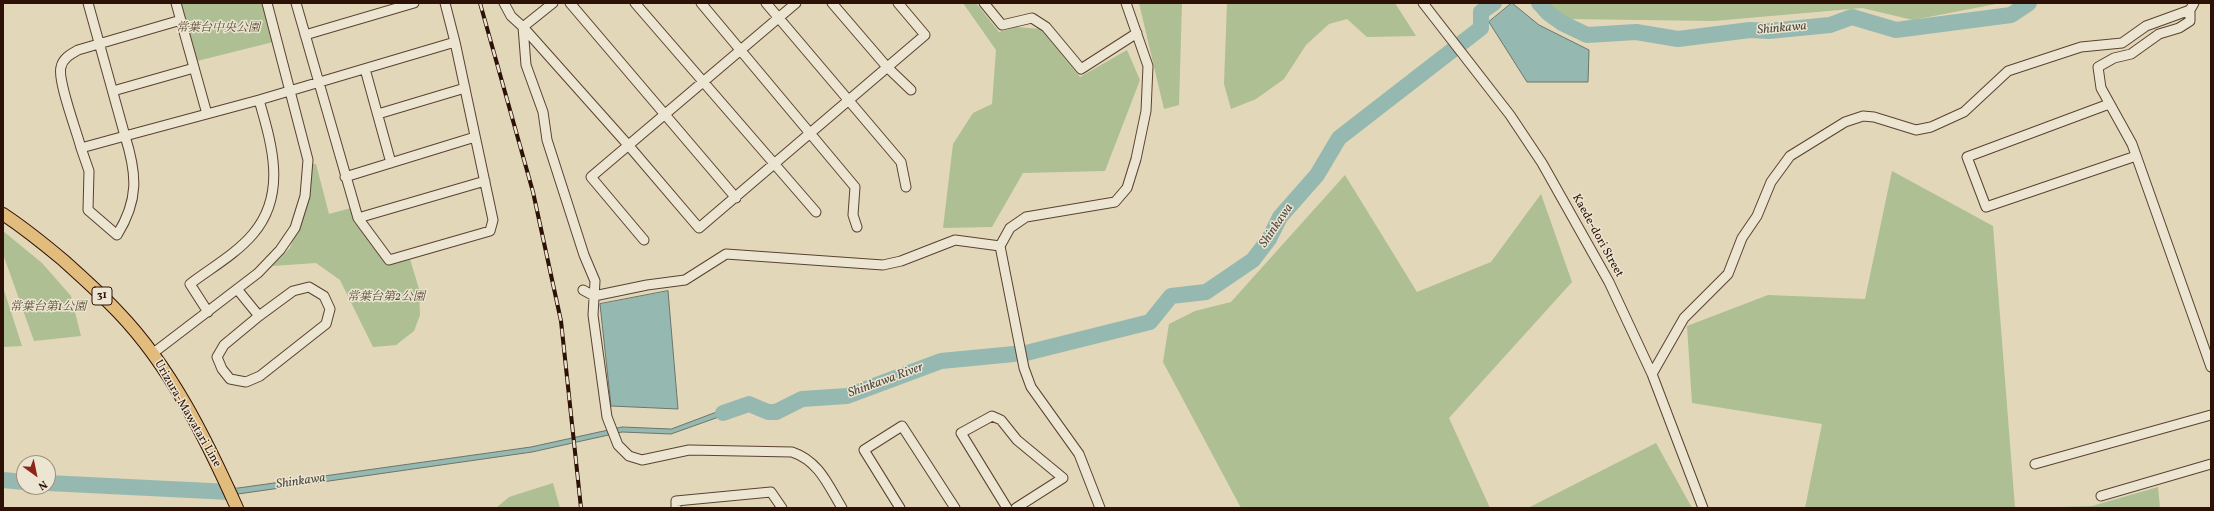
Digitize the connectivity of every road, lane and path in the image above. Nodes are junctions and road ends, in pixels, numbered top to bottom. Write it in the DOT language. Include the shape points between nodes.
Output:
graph roads {
  1 [pos="88,3"];
  2 [pos="176,3"];
  3 [pos="267,3"];
  4 [pos="296,3"];
  5 [pos="414,3"];
  6 [pos="445,3"];
  7 [pos="504,3"];
  8 [pos="553,3"];
  9 [pos="570,3"];
  10 [pos="635,3"];
  11 [pos="701,3"];
  12 [pos="766,3"];
  13 [pos="796,3"];
  14 [pos="832,3"];
  15 [pos="898,3"];
  16 [pos="984,3"];
  17 [pos="1126,3"];
  18 [pos="1423,3"];
  19 [pos="2192,6"];
  20 [pos="778,18"];
  21 [pos="181,20"];
  22 [pos="523,27"];
  23 [pos="1137,32"];
  24 [pos="305,34"];
  25 [pos="456,42"];
  26 [pos="100,44"];
  27 [pos="741,50"];
  28 [pos="887,67"];
  29 [pos="194,68"];
  30 [pos="365,69"];
  31 [pos="319,83"];
  32 [pos="704,83"];
  33 [pos="465,88"];
  34 [pos="911,90"];
  35 [pos="291,91"];
  36 [pos="113,92"];
  37 [pos="259,100"];
  38 [pos="848,100"];
  39 [pos="2110,104"];
  40 [pos="207,114"];
  41 [pos="378,114"];
  42 [pos="666,115"];
  43 [pos="810,133"];
  44 [pos="125,136"];
  45 [pos="475,137"];
  46 [pos="629,146"];
  47 [pos="81,148"];
  48 [pos="2136,156"];
  49 [pos="391,163"];
  50 [pos="773,163"];
  51 [pos="345,177"];
  52 [pos="485,182"];
  53 [pos="906,187"];
  54 [pos="736,198"];
  55 [pos="816,212"];
  56 [pos="3,214"];
  57 [pos="358,218"];
  58 [pos="856,227"];
  59 [pos="644,240"];
  60 [pos="1000,246"];
  61 [pos="237,289"];
  62 [pos="583,290"];
  63 [pos="594,296"];
  64 [pos="208,312"];
  65 [pos="258,316"];
  66 [pos="152,354"];
  67 [pos="2211,367"];
  68 [pos="1652,374"];
  69 [pos="2211,415"];
  70 [pos="2035,464"];
  71 [pos="2211,464"];
  72 [pos="2100,496"];
  73 [pos="237,508"];
  74 [pos="676,508"];
  75 [pos="782,508"];
  76 [pos="842,508"];
  77 [pos="900,508"];
  78 [pos="955,508"];
  79 [pos="1006,508"];
  80 [pos="1016,508"];
  81 [pos="1100,508"];
  82 [pos="1702,508"];
  1 -- 26 [label="street"];
  2 -- 21 [label="street"];
  3 -- 35 [label="street"];
  4 -- 24 [label="street"];
  5 -- 24 [label="street"];
  6 -- 25 [label="street"];
  7 -- 22 [label="street" via="511,16"];
  8 -- 22 [label="street"];
  9 -- 42 [label="street"];
  10 -- 32 [label="street"];
  11 -- 27 [label="street"];
  12 -- 20 [label="street"];
  13 -- 20 [label="street"];
  14 -- 28 [label="street"];
  15 -- 28 [label="street" via="926,35"];
  16 -- 23 [label="street" via="1002,24 1032,18 1046,27 1081,69"];
  17 -- 23 [label="street"];
  18 -- 68 [label="street, Kaede-dori Street" via="1502,105 1542,163 1609,282"];
  19 -- 39 [label="street" via="2190,21 2179,28 2158,34 2131,54 2114,58 2098,67 2101,88"];
  19 -- 68 [label="street" via="2146,26 2122,43 2081,47 2008,71 1964,112 1931,128 1916,130 1863,116 1845,122 1790,156 1771,182 1757,216 1742,238 1728,274 1684,318"];
  20 -- 27 [label="street"];
  20 -- 38 [label="street"];
  21 -- 26 [label="street"];
  21 -- 29 [label="street"];
  22 -- 46 [label="street"];
  22 -- 63 [label="street" via="526,65 543,112 549,147 584,255 593,274"];
  23 -- 60 [label="street" via="1148,66 1146,111 1136,159 1122,196 1110,203 1026,217 1010,228"];
  24 -- 31 [label="street"];
  25 -- 30 [label="street"];
  25 -- 33 [label="street"];
  26 -- 36 [label="street"];
  26 -- 47 [label="street" via="78,50 67,57 61,67 61,80"];
  27 -- 32 [label="street"];
  27 -- 43 [label="street"];
  28 -- 34 [label="street"];
  28 -- 38 [label="street"];
  29 -- 36 [label="street"];
  29 -- 40 [label="street"];
  30 -- 31 [label="street"];
  30 -- 41 [label="street"];
  31 -- 35 [label="street"];
  31 -- 51 [label="street"];
  32 -- 42 [label="street"];
  32 -- 50 [label="street"];
  33 -- 41 [label="street"];
  33 -- 45 [label="street"];
  35 -- 37 [label="street"];
  35 -- 61 [label="street" via="308,160 305,196 295,228 280,250 258,273"];
  36 -- 44 [label="street"];
  37 -- 40 [label="street"];
  37 -- 64 [label="street" via="272,147 275,179 264,217 253,234 190,284"];
  38 -- 43 [label="street"];
  38 -- 53 [label="street" via="901,162"];
  39 -- 48 [label="street" via="2118,115"];
  39 -- 48 [label="street" via="1967,157 1986,207"];
  40 -- 44 [label="street"];
  41 -- 49 [label="street"];
  42 -- 46 [label="street"];
  42 -- 54 [label="street"];
  43 -- 50 [label="street"];
  43 -- 58 [label="street" via="855,187 853,215"];
  44 -- 47 [label="street"];
  44 -- 47 [label="street" via="133,163 134,196 124,225 117,235 88,210 89,171"];
  45 -- 49 [label="street"];
  45 -- 52 [label="street"];
  46 -- 54 [label="street" via="699,228"];
  46 -- 59 [label="street" via="591,177"];
  48 -- 67 [label="street"];
  49 -- 51 [label="street"];
  50 -- 54 [label="street"];
  50 -- 55 [label="street"];
  51 -- 57 [label="street"];
  52 -- 57 [label="street"];
  52 -- 57 [label="street" via="493,220 490,231 389,260"];
  56 -- 66 [label="main road, Urizura-Mawatari Line / 31" via="40,241 95,289 118,312"];
  60 -- 63 [label="street" via="955,240 883,266 726,254 685,280"];
  60 -- 81 [label="street" via="1024,368 1031,387 1079,454"];
  61 -- 64 [label="street"];
  61 -- 65 [label="street"];
  62 -- 63 [label="street"];
  63 -- 76 [label="street" via="594,315 607,417 618,445 629,456 642,460 689,450 792,452 805,456 818,469"];
  64 -- 66 [label="street"];
  65 -- 65 [label="street" via="224,345 218,357 222,369 230,379 246,382 260,376 326,324 330,309 324,296 309,287 293,291"];
  66 -- 73 [label="main road, Urizura-Mawatari Line / 31" via="206,444"];
  68 -- 82 [label="street, Kaede-dori Street"];
  69 -- 70 [label="street"];
  71 -- 72 [label="street"];
  74 -- 75 [label="street" via="676,501 772,492"];
  77 -- 78 [label="street" via="864,450 902,426"];
  79 -- 80 [label="street" via="961,434 992,416 1001,420 1017,440 1063,478"];
}
